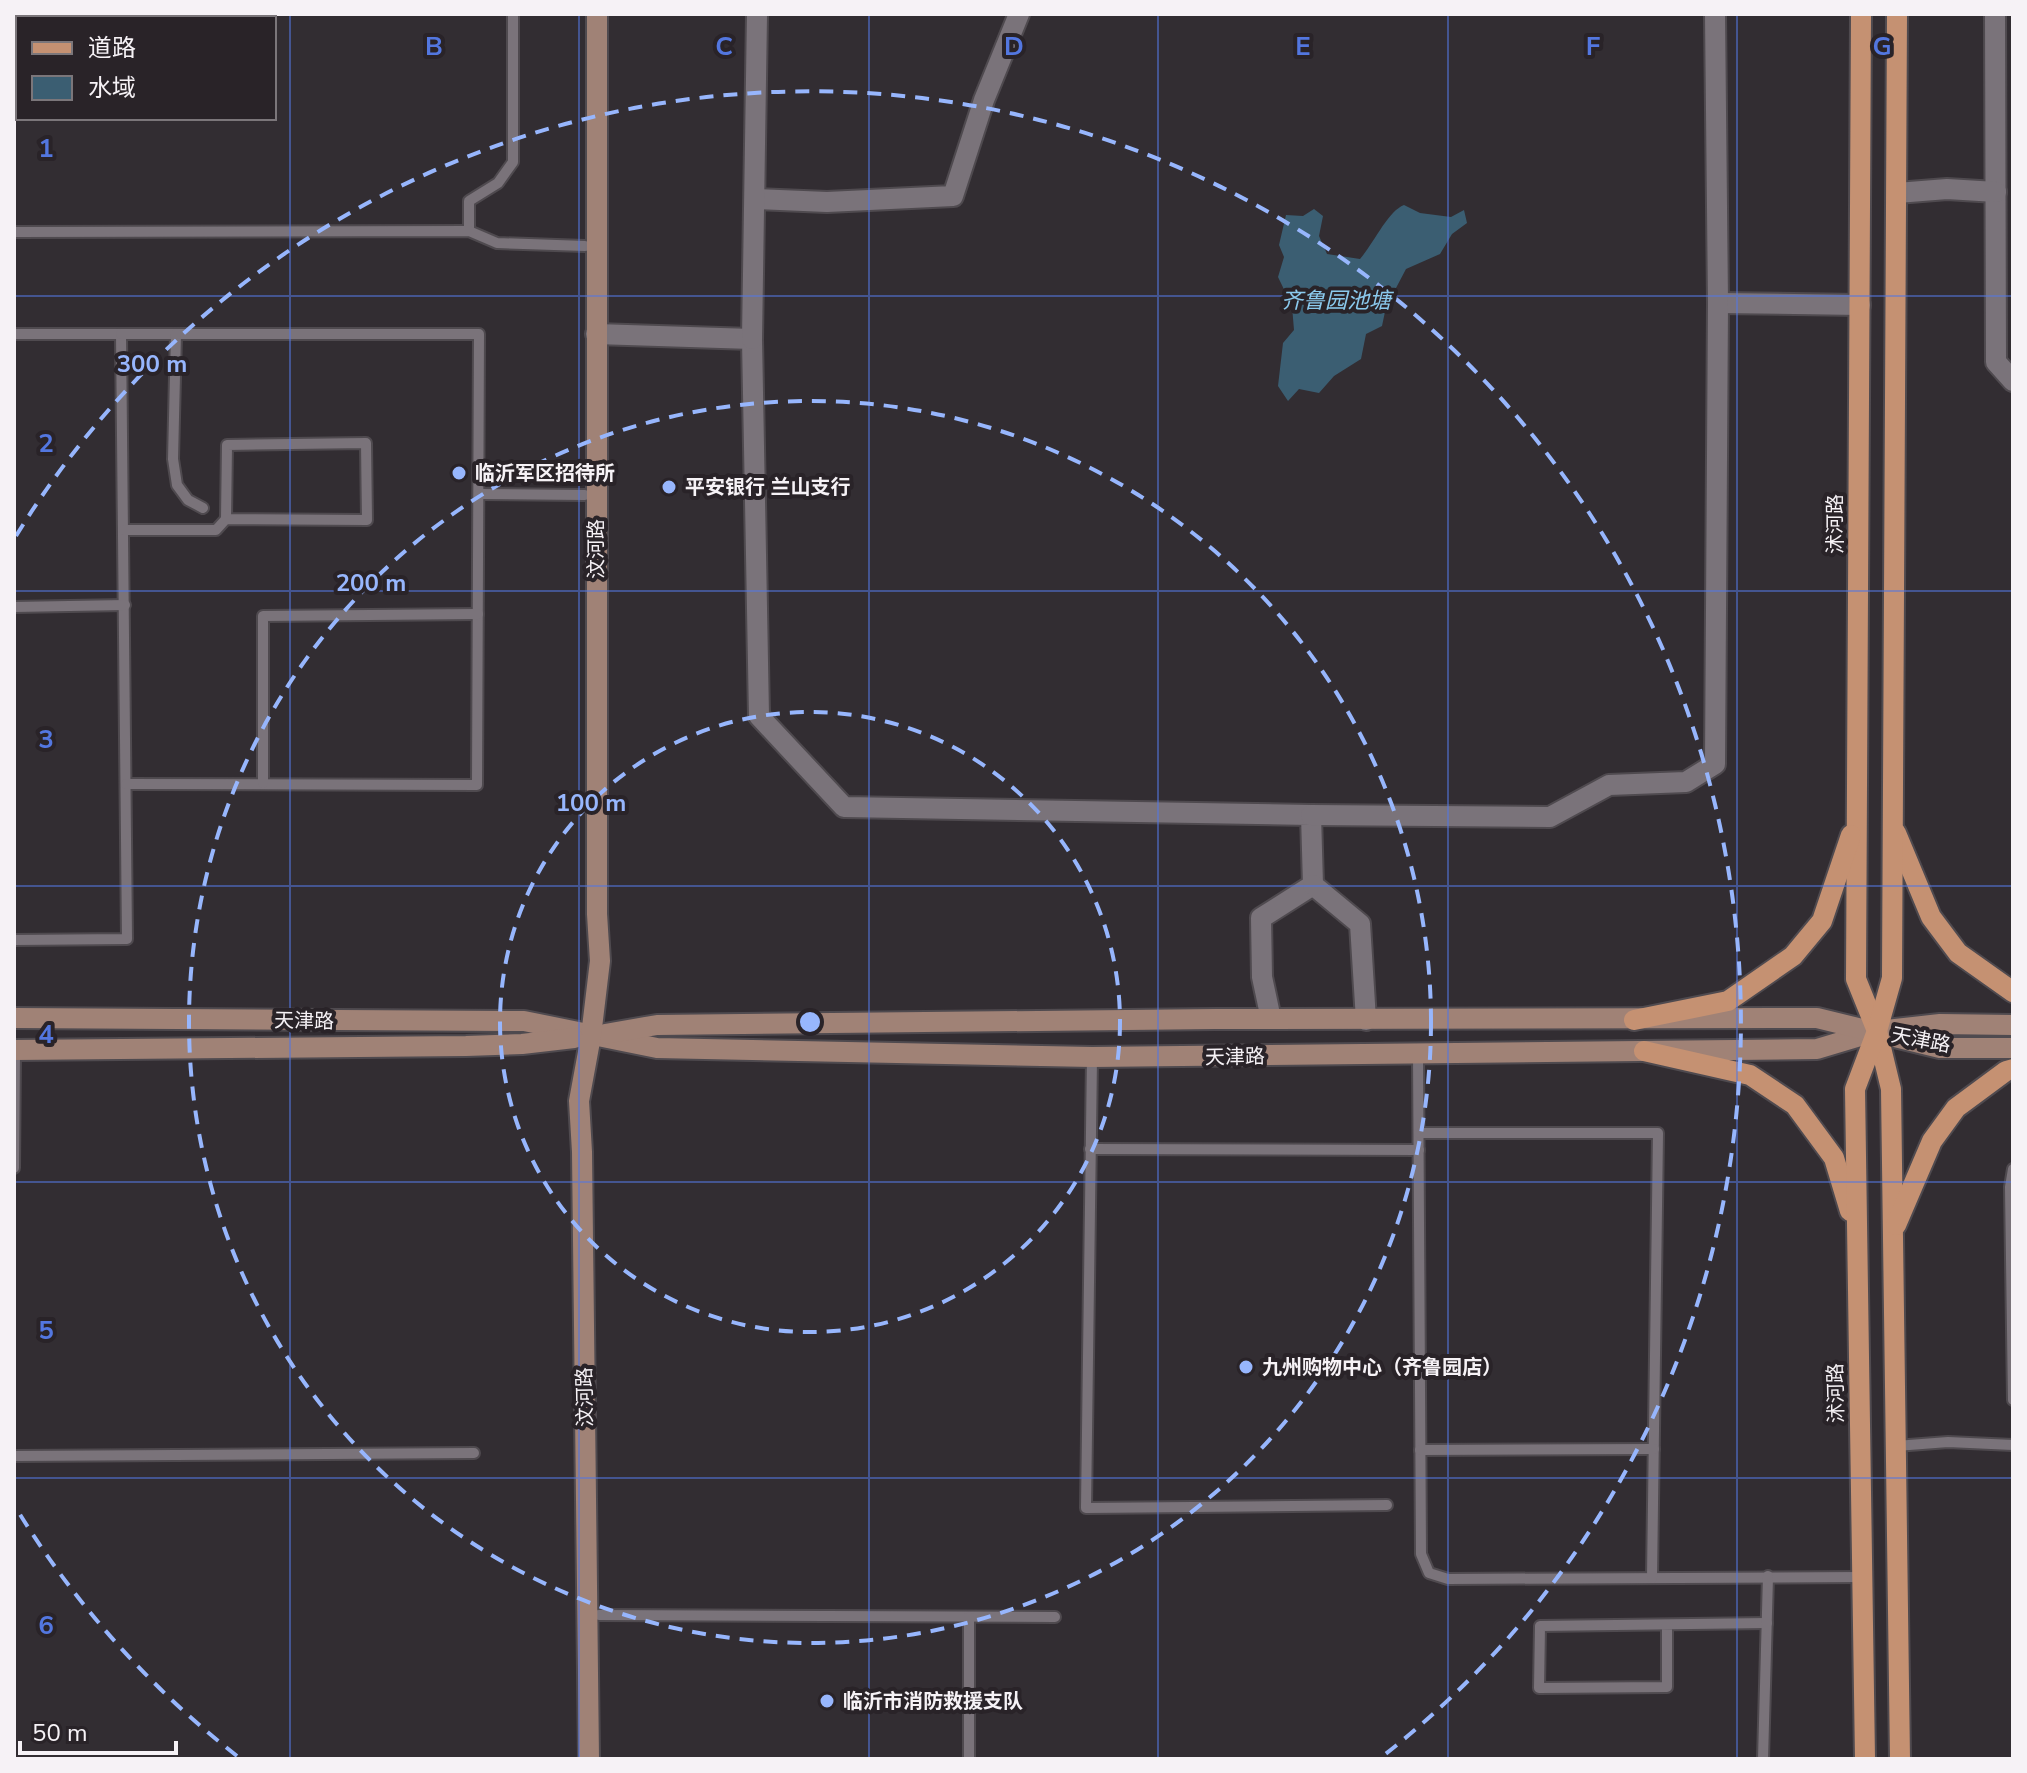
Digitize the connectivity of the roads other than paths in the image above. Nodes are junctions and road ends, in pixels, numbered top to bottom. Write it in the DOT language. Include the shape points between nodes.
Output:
graph roads {
  1 [pos="513,14"];
  2 [pos="584,14"];
  3 [pos="597,14"];
  4 [pos="757,14"];
  5 [pos="1019,14"];
  6 [pos="1715,14"];
  7 [pos="1861,14"];
  8 [pos="1897,14"];
  9 [pos="1995,14"];
  10 [pos="1897,193"];
  11 [pos="2000,193"];
  12 [pos="755,199"];
  13 [pos="469,231"];
  14 [pos="14,232"];
  15 [pos="585,246"];
  16 [pos="1718,303"];
  17 [pos="1860,305"];
  18 [pos="14,334"];
  19 [pos="121,334"];
  20 [pos="176,334"];
  21 [pos="596,334"];
  22 [pos="752,339"];
  23 [pos="2013,381"];
  24 [pos="479,494"];
  25 [pos="585,495"];
  26 [pos="203,508"];
  27 [pos="226,519"];
  28 [pos="124,530"];
  29 [pos="125,605"];
  30 [pos="14,607"];
  31 [pos="478,614"];
  32 [pos="263,783"];
  33 [pos="126,784"];
  34 [pos="1311,815"];
  35 [pos="1856,820"];
  36 [pos="1892,823"];
  37 [pos="1313,885"];
  38 [pos="14,940"];
  39 [pos="2013,992"];
  40 [pos="14,1018"];
  41 [pos="1271,1019"];
  42 [pos="1366,1020"];
  43 [pos="1634,1020"];
  44 [pos="2013,1025"];
  45 [pos="1877,1031"];
  46 [pos="591,1036"];
  47 [pos="2013,1048"];
  48 [pos="14,1050"];
  49 [pos="1644,1051"];
  50 [pos="1418,1054"];
  51 [pos="1092,1057"];
  52 [pos="2013,1069"];
  53 [pos="1419,1133"];
  54 [pos="1090,1149"];
  55 [pos="1419,1150"];
  56 [pos="14,1168"];
  57 [pos="2013,1169"];
  58 [pos="1893,1232"];
  59 [pos="1857,1234"];
  60 [pos="2013,1400"];
  61 [pos="2013,1445"];
  62 [pos="1896,1446"];
  63 [pos="1654,1449"];
  64 [pos="1420,1450"];
  65 [pos="474,1453"];
  66 [pos="14,1456"];
  67 [pos="1387,1505"];
  68 [pos="1768,1576"];
  69 [pos="1862,1577"];
  70 [pos="1652,1578"];
  71 [pos="599,1615"];
  72 [pos="969,1617"];
  73 [pos="1055,1617"];
  74 [pos="1767,1623"];
  75 [pos="1667,1625"];
  76 [pos="589,1759"];
  77 [pos="601,1759"];
  78 [pos="969,1759"];
  79 [pos="1763,1759"];
  80 [pos="1865,1759"];
  81 [pos="1900,1759"];
  1 -- 13 [label="lane" via="513,162 498,183 469,201"];
  2 -- 15 [label="main road, 汶河路"];
  3 -- 21 [label="main road, 汶河路"];
  4 -- 12 [label="street"];
  5 -- 12 [label="street" via="953,196 827,202"];
  6 -- 16 [label="street"];
  7 -- 17 [label="main road, 沭河路"];
  8 -- 10 [label="main road, 沭河路"];
  9 -- 11 [label="street"];
  10 -- 11 [label="street"];
  10 -- 36 [label="main road, 沭河路"];
  11 -- 23 [label="street" via="1996,362"];
  12 -- 22 [label="street"];
  13 -- 14 [label="lane"];
  13 -- 15 [label="lane" via="497,243"];
  15 -- 25 [label="main road, 汶河路"];
  16 -- 17 [label="street"];
  16 -- 34 [label="street" via="1715,764 1686,782 1609,785 1550,817"];
  17 -- 35 [label="main road, 沭河路"];
  18 -- 19 [label="lane"];
  19 -- 20 [label="lane"];
  19 -- 28 [label="lane"];
  20 -- 24 [label="lane" via="479,334"];
  20 -- 26 [label="lane" via="177,485"];
  21 -- 22 [label="street"];
  21 -- 46 [label="main road, 汶河路" via="600,961"];
  22 -- 34 [label="street" via="759,716 844,807"];
  24 -- 25 [label="lane"];
  24 -- 31 [label="lane"];
  25 -- 46 [label="main road, 汶河路" via="585,961"];
  27 -- 27 [label="lane" via="367,520 366,443 227,445"];
  27 -- 28 [label="lane" via="216,530"];
  28 -- 29 [label="lane"];
  29 -- 30 [label="lane"];
  29 -- 33 [label="lane"];
  31 -- 32 [label="lane" via="263,616"];
  31 -- 32 [label="lane" via="477,785"];
  32 -- 33 [label="lane"];
  33 -- 38 [label="lane" via="127,939"];
  34 -- 37 [label="street"];
  35 -- 43 [label="main road" via="1822,921 1793,956 1728,1001"];
  35 -- 45 [label="main road, 沭河路" via="1856,979"];
  36 -- 39 [label="main road" via="1931,917 1958,953"];
  36 -- 45 [label="main road, 沭河路" via="1892,978"];
  37 -- 41 [label="street" via="1261,918 1262,977"];
  37 -- 42 [label="street" via="1360,924"];
  40 -- 46 [label="main road, 天津路" via="524,1021"];
  41 -- 42 [label="main road, 天津路"];
  41 -- 46 [label="main road, 天津路" via="657,1025"];
  42 -- 43 [label="main road, 天津路"];
  43 -- 45 [label="main road, 天津路" via="1817,1018"];
  44 -- 45 [label="main road, 天津路" via="1940,1024"];
  45 -- 47 [label="main road, 天津路" via="1940,1048"];
  45 -- 49 [label="main road, 天津路" via="1817,1049"];
  45 -- 58 [label="main road, 沭河路" via="1891,1089"];
  45 -- 59 [label="main road, 沭河路" via="1855,1089"];
  46 -- 48 [label="main road, 天津路" via="494,1045"];
  46 -- 51 [label="main road, 天津路" via="657,1048"];
  46 -- 71 [label="main road, 汶河路"];
  46 -- 76 [label="main road, 汶河路" via="579,1101"];
  48 -- 56 [label="lane"];
  49 -- 50 [label="main road, 天津路"];
  49 -- 59 [label="main road" via="1750,1075 1795,1105 1834,1158"];
  50 -- 51 [label="main road, 天津路"];
  50 -- 53 [label="lane"];
  51 -- 54 [label="lane"];
  52 -- 58 [label="main road" via="1956,1108 1932,1141"];
  53 -- 55 [label="lane"];
  53 -- 63 [label="lane" via="1658,1133"];
  54 -- 55 [label="lane"];
  54 -- 67 [label="lane" via="1086,1508"];
  55 -- 64 [label="lane"];
  57 -- 60 [label="lane"];
  58 -- 62 [label="main road, 沭河路"];
  59 -- 69 [label="main road, 沭河路"];
  61 -- 62 [label="lane"];
  62 -- 81 [label="main road, 沭河路"];
  63 -- 64 [label="lane"];
  63 -- 70 [label="lane"];
  64 -- 70 [label="lane" via="1421,1554 1429,1573 1448,1579"];
  65 -- 66 [label="lane"];
  68 -- 69 [label="lane"];
  68 -- 70 [label="lane"];
  68 -- 74 [label="lane"];
  69 -- 80 [label="main road, 沭河路"];
  71 -- 72 [label="lane"];
  71 -- 77 [label="main road, 汶河路"];
  72 -- 73 [label="lane"];
  72 -- 78 [label="lane"];
  74 -- 75 [label="lane"];
  74 -- 79 [label="lane"];
  75 -- 75 [label="lane" via="1667,1687 1539,1688 1540,1626"];
}
